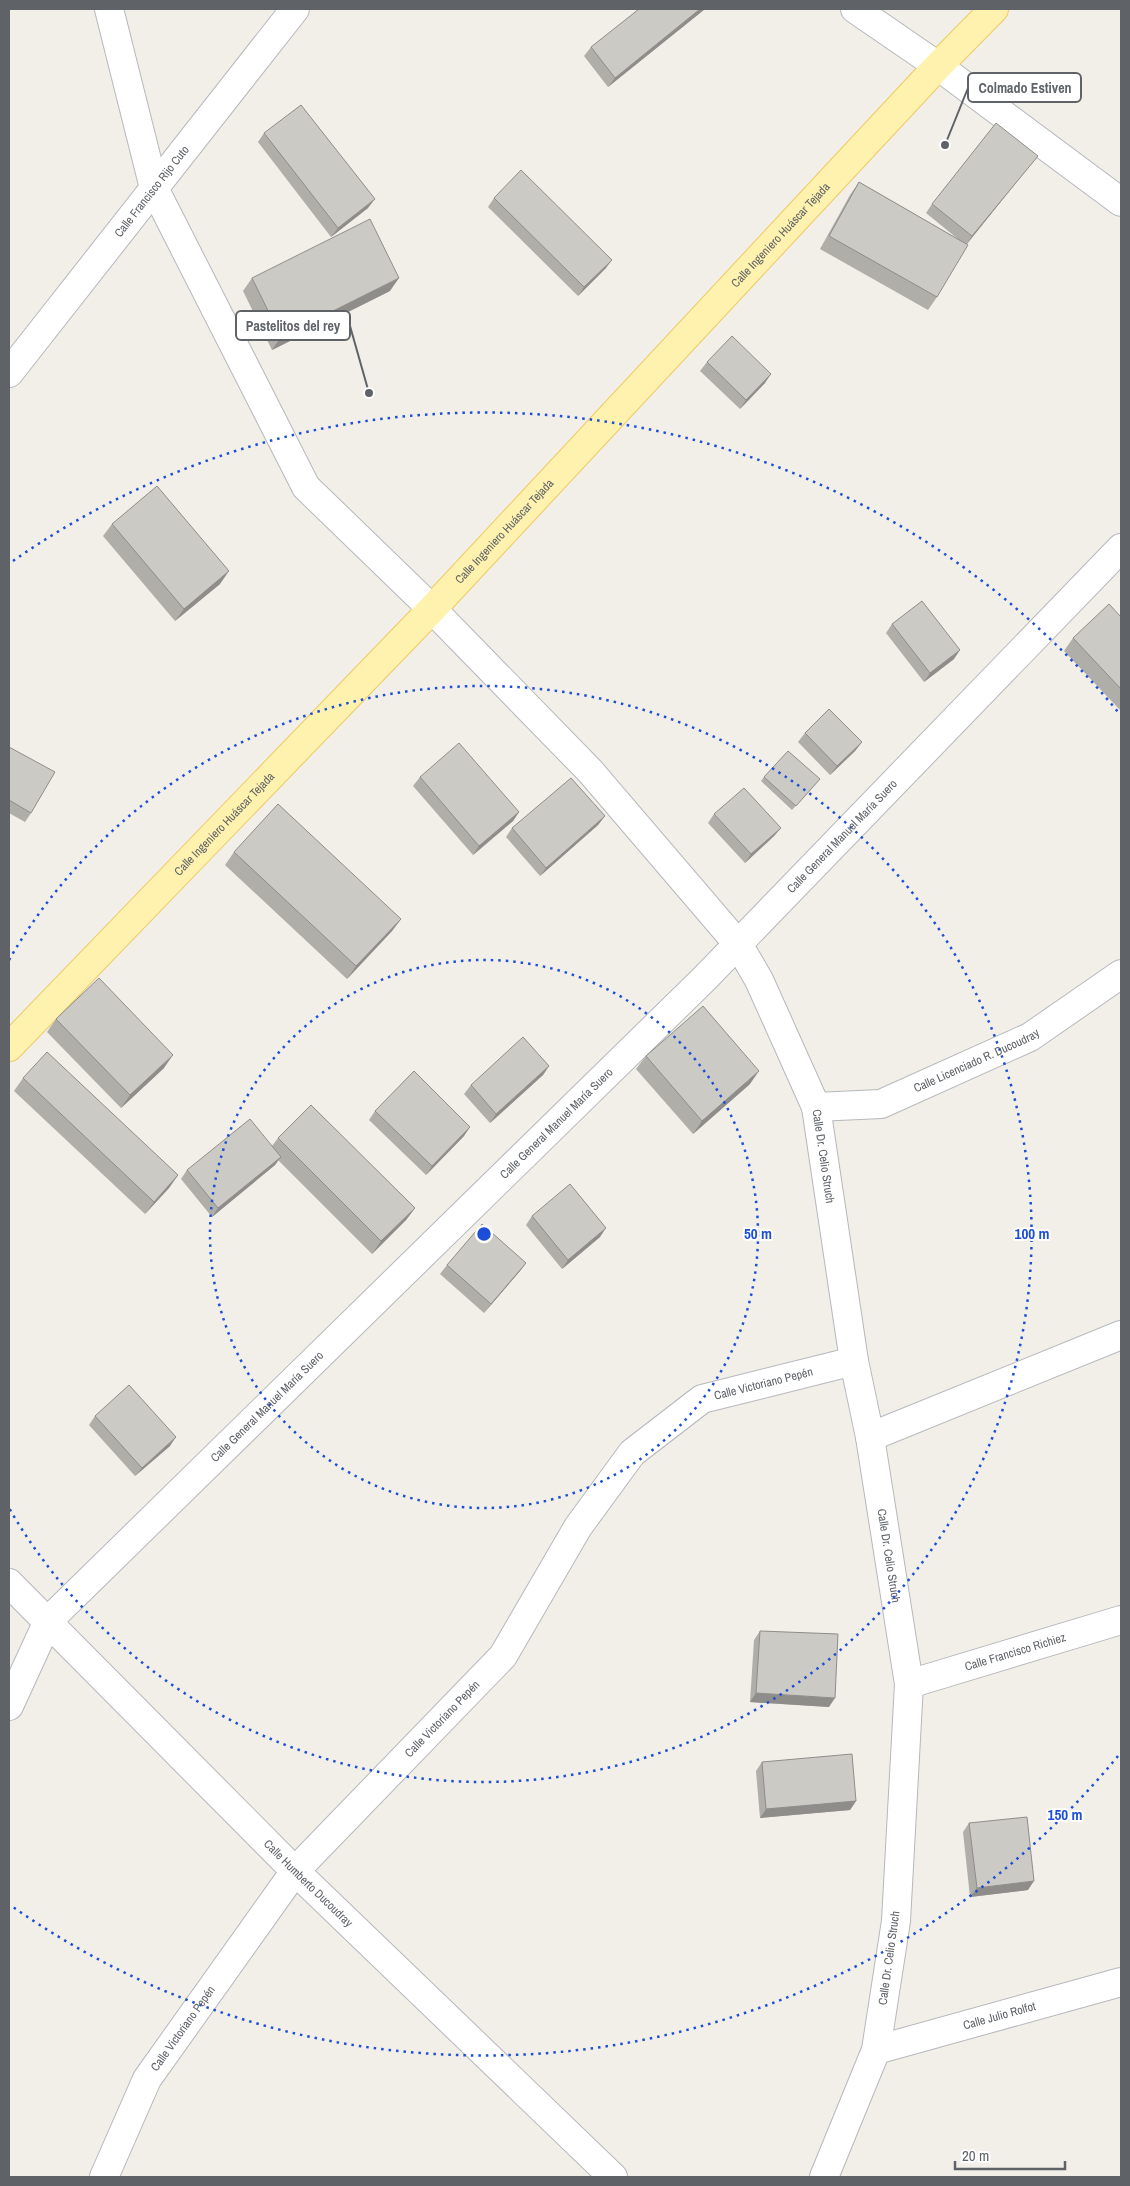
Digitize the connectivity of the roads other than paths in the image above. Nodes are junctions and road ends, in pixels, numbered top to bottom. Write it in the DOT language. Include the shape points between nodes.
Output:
graph roads {
  1 [pos="109,9"];
  2 [pos="296,9"];
  3 [pos="855,9"];
  4 [pos="994,9"];
  5 [pos="938,66"];
  6 [pos="154,188"];
  7 [pos="1121,202"];
  8 [pos="9,373"];
  9 [pos="1121,548"];
  10 [pos="432,609"];
  11 [pos="738,944"];
  12 [pos="1121,974"];
  13 [pos="9,1048"];
  14 [pos="816,1107"];
  15 [pos="1121,1336"];
  16 [pos="854,1361"];
  17 [pos="870,1437"];
  18 [pos="9,1583"];
  19 [pos="1121,1620"];
  20 [pos="48,1621"];
  21 [pos="909,1684"];
  22 [pos="9,1706"];
  23 [pos="295,1871"];
  24 [pos="1121,1982"];
  25 [pos="876,2050"];
  26 [pos="104,2177"];
  27 [pos="613,2177"];
  28 [pos="824,2177"];
  1 -- 6 [label="street, Calle Dr. Celio Struch"];
  2 -- 6 [label="street, Calle Francisco Rijo Cuto"];
  3 -- 5 [label="street"];
  4 -- 5 [label="main road, Calle Ingeniero Huáscar Tejada"];
  5 -- 7 [label="street"];
  5 -- 10 [label="main road, Calle Ingeniero Huáscar Tejada"];
  6 -- 8 [label="street, Calle Francisco Rijo Cuto"];
  6 -- 10 [label="street, Calle Dr. Celio Struch" via="306,487"];
  9 -- 11 [label="street, Calle General Manuel María Suero"];
  10 -- 11 [label="street, Calle Dr. Celio Struch" via="590,771"];
  10 -- 13 [label="main road, Calle Ingeniero Huáscar Tejada"];
  11 -- 14 [label="street, Calle Dr. Celio Struch" via="759,980"];
  11 -- 20 [label="street, Calle General Manuel María Suero"];
  12 -- 14 [label="street, Calle Licenciado R. Ducoudray" via="1030,1037 881,1104"];
  14 -- 16 [label="street, Calle Dr. Celio Struch"];
  15 -- 17 [label="street"];
  16 -- 17 [label="street, Calle Dr. Celio Struch"];
  16 -- 23 [label="street, Calle Victoriano Pepén" via="702,1399 632,1453 578,1527 503,1656"];
  17 -- 21 [label="street, Calle Dr. Celio Struch"];
  18 -- 20 [label="street, Calle Humberto Ducoudray"];
  19 -- 21 [label="street, Calle Francisco Richiez"];
  20 -- 22 [label="street, Calle General Manuel María Suero"];
  20 -- 23 [label="street, Calle Humberto Ducoudray"];
  21 -- 25 [label="street, Calle Dr. Celio Struch" via="896,1921"];
  23 -- 26 [label="street, Calle Victoriano Pepén" via="146,2079"];
  23 -- 27 [label="street, Calle Humberto Ducoudray"];
  24 -- 25 [label="street, Calle Julio Rolfot"];
  25 -- 28 [label="street, Calle Dr. Celio Struch"];
}
